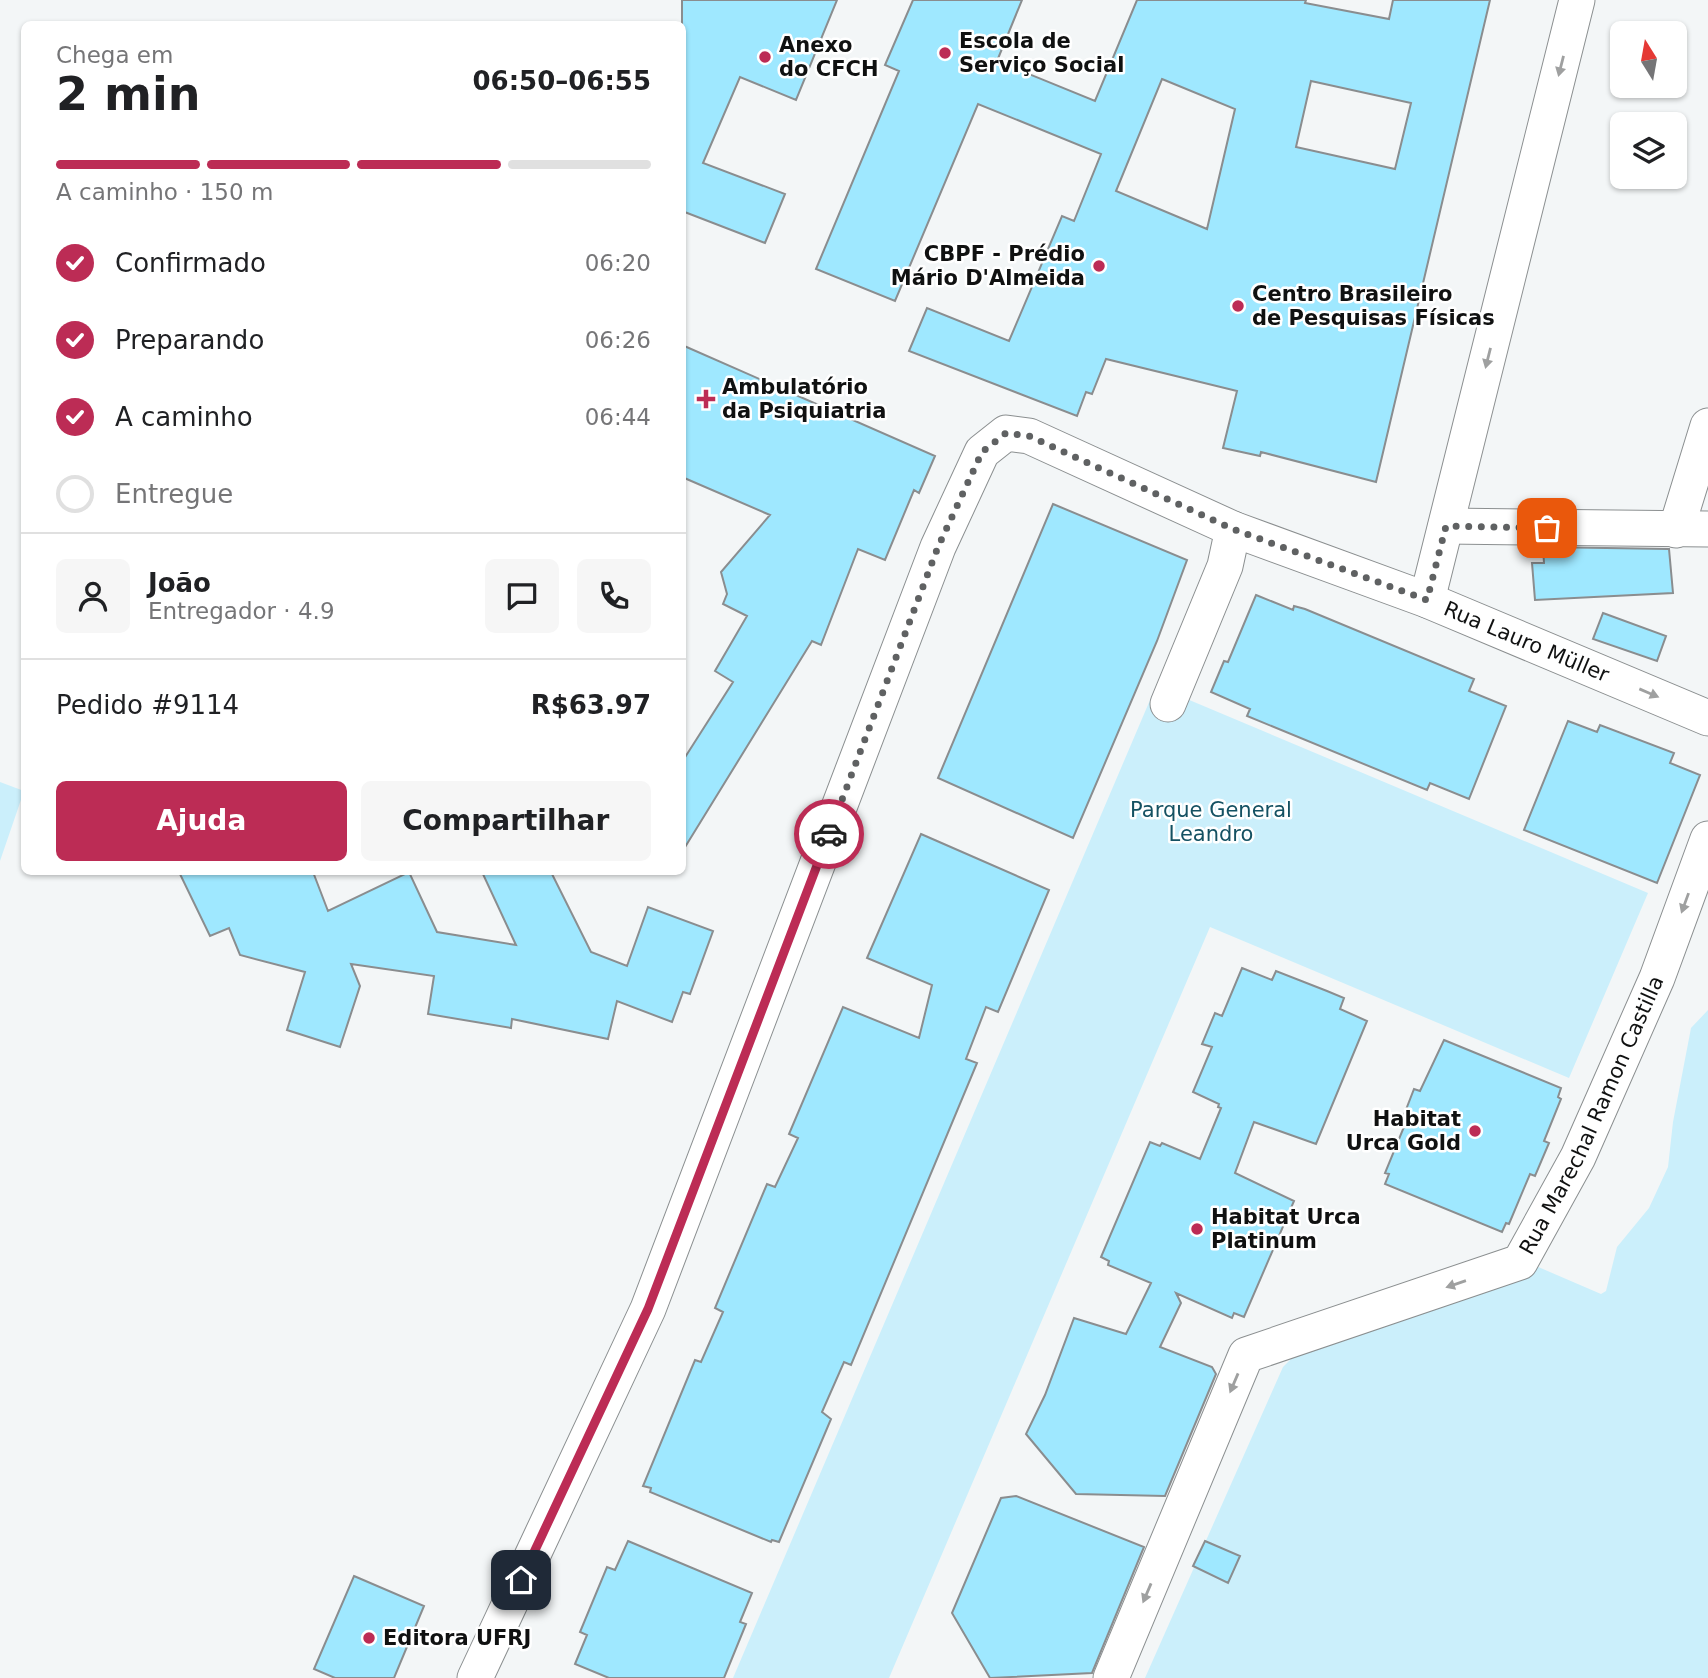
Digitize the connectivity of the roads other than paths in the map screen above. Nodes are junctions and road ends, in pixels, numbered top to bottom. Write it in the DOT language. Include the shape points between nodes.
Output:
graph roads {
  1 [pos="1577,0"];
  2 [pos="1708,426"];
  3 [pos="1446,526"];
  4 [pos="1233,529"];
  5 [pos="1692,530"];
  6 [pos="1427,600"];
  7 [pos="1168,704"];
  8 [pos="1708,718"];
  9 [pos="1708,839"];
  10 [pos="475,1678"];
  11 [pos="1111,1678"];
  1 -- 3 [label="street, one-way"];
  2 -- 5 [label="street"];
  3 -- 5 [label="street"];
  3 -- 6 [label="street"];
  4 -- 6 [label="street, Rua Lauro Müller"];
  4 -- 7 [label="street" via="1225,566"];
  4 -- 10 [label="street, Rua Lauro Müller" via="1029,436 1006,433 982,452 938,547 648,1309"];
  6 -- 8 [label="street, Rua Lauro Müller, one-way"];
  9 -- 11 [label="street, Rua Marechal Ramon Castilla, one-way" via="1652,989 1578,1157 1520,1262 1246,1355"];
}
